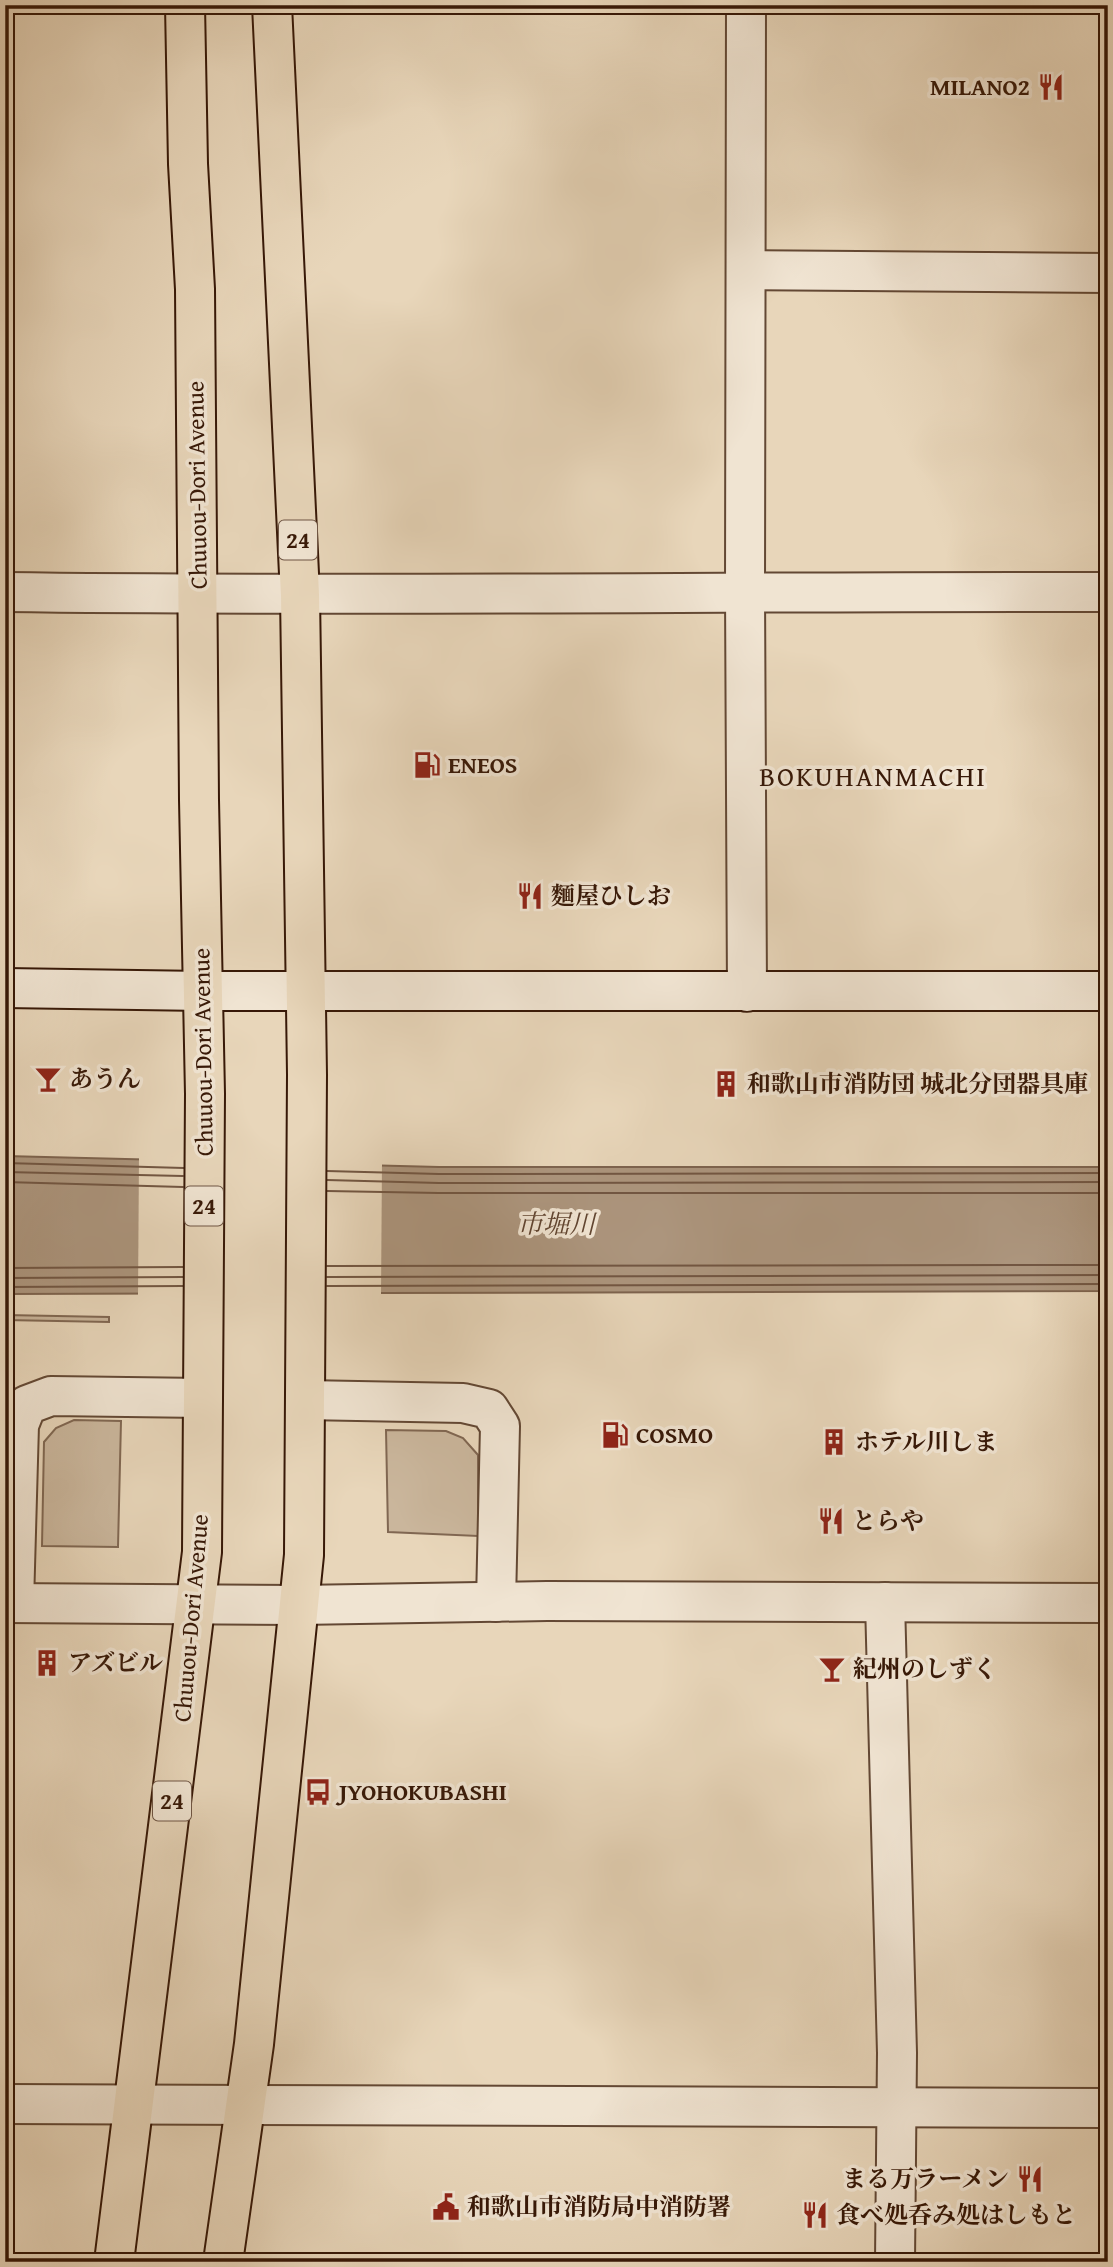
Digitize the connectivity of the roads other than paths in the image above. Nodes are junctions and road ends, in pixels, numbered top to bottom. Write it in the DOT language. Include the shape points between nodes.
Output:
graph roads {
  1 [pos="185,5"];
  2 [pos="272,5"];
  3 [pos="746,5"];
  4 [pos="746,270"];
  5 [pos="1108,273"];
  6 [pos="745,591"];
  7 [pos="5,592"];
  8 [pos="1108,592"];
  9 [pos="199,594"];
  10 [pos="300,595"];
  11 [pos="5,988"];
  12 [pos="204,991"];
  13 [pos="306,991"];
  14 [pos="1108,991"];
  15 [pos="747,992"];
  16 [pos="203,1398"];
  17 [pos="305,1400"];
  18 [pos="496,1602"];
  19 [pos="885,1602"];
  20 [pos="10,1603"];
  21 [pos="1108,1603"];
  22 [pos="194,1605"];
  23 [pos="299,1605"];
  24 [pos="5,2104"];
  25 [pos="134,2104"];
  26 [pos="246,2106"];
  27 [pos="896,2108"];
  28 [pos="1108,2108"];
  29 [pos="114,2262"];
  30 [pos="223,2262"];
  31 [pos="895,2262"];
  1 -- 9 [label="highway, Chuuou-Dori Avenue / 24"];
  2 -- 10 [label="highway, 24"];
  3 -- 4 [label="street"];
  4 -- 5 [label="street"];
  4 -- 6 [label="street"];
  6 -- 8 [label="street"];
  6 -- 10 [label="street"];
  6 -- 15 [label="street"];
  7 -- 9 [label="street"];
  9 -- 10 [label="street"];
  9 -- 12 [label="highway, Chuuou-Dori Avenue / 24"];
  10 -- 13 [label="highway, 24"];
  11 -- 12 [label="street"];
  12 -- 13 [label="street"];
  12 -- 16 [label="highway, Chuuou-Dori Avenue / 24"];
  13 -- 15 [label="street"];
  13 -- 17 [label="highway, 24"];
  14 -- 15 [label="street"];
  16 -- 20 [label="street" via="51,1395 27,1405 19,1425"];
  16 -- 22 [label="highway, Chuuou-Dori Avenue / 24" via="202,1552"];
  17 -- 18 [label="street" via="463,1403 489,1409 500,1426"];
  17 -- 23 [label="highway, 24" via="304,1555"];
  18 -- 19 [label="street"];
  18 -- 23 [label="street"];
  19 -- 21 [label="street"];
  19 -- 27 [label="street"];
  20 -- 22 [label="street"];
  22 -- 23 [label="street"];
  22 -- 25 [label="highway, Chuuou-Dori Avenue / 24"];
  23 -- 26 [label="highway, 24"];
  24 -- 25 [label="street"];
  25 -- 26 [label="street"];
  25 -- 29 [label="highway, Chuuou-Dori Avenue / 24"];
  26 -- 27 [label="street"];
  26 -- 30 [label="highway, 24"];
  27 -- 28 [label="street"];
  27 -- 31 [label="street"];
}
